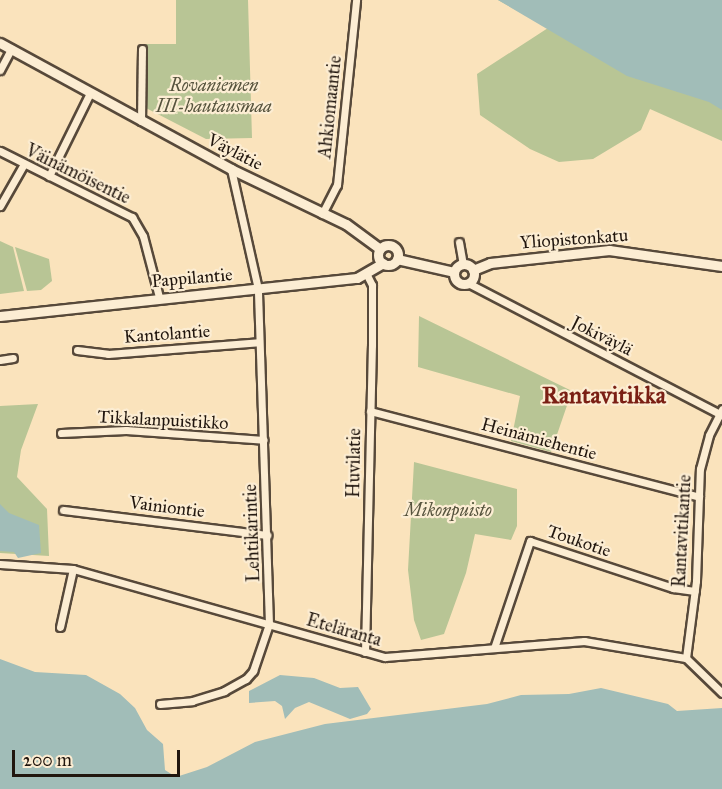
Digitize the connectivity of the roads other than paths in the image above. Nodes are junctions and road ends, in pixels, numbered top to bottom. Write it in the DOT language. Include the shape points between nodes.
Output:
graph roads {
  1 [pos="356,0"];
  2 [pos="0,42"];
  3 [pos="11,49"];
  4 [pos="142,49"];
  5 [pos="0,70"];
  6 [pos="90,93"];
  7 [pos="141,121"];
  8 [pos="0,151"];
  9 [pos="24,164"];
  10 [pos="231,170"];
  11 [pos="49,176"];
  12 [pos="0,206"];
  13 [pos="322,214"];
  14 [pos="459,242"];
  15 [pos="380,249"];
  16 [pos="397,259"];
  17 [pos="382,263"];
  18 [pos="463,265"];
  19 [pos="720,265"];
  20 [pos="472,270"];
  21 [pos="454,272"];
  22 [pos="367,275"];
  23 [pos="468,283"];
  24 [pos="258,289"];
  25 [pos="159,297"];
  26 [pos="0,316"];
  27 [pos="260,342"];
  28 [pos="77,350"];
  29 [pos="13,358"];
  30 [pos="0,360"];
  31 [pos="370,411"];
  32 [pos="721,413"];
  33 [pos="61,433"];
  34 [pos="264,440"];
  35 [pos="699,497"];
  36 [pos="63,510"];
  37 [pos="267,535"];
  38 [pos="0,564"];
  39 [pos="73,569"];
  40 [pos="695,591"];
  41 [pos="269,624"];
  42 [pos="60,627"];
  43 [pos="494,648"];
  44 [pos="365,652"];
  45 [pos="686,658"];
  46 [pos="722,693"];
  47 [pos="160,704"];
  1 -- 13 [label="street, Ahkiomaantie" via="337,184"];
  2 -- 3 [label="street, Väylätie"];
  3 -- 5 [label="street"];
  3 -- 6 [label="street, Väylätie"];
  4 -- 7 [label="street"];
  6 -- 7 [label="street, Väylätie"];
  6 -- 11 [label="street"];
  7 -- 10 [label="street, Väylätie"];
  8 -- 9 [label="street, Väinämöisentie"];
  9 -- 11 [label="street, Väinämöisentie"];
  9 -- 12 [label="street"];
  10 -- 13 [label="street, Väylätie"];
  10 -- 24 [label="street, Lehtikarintie"];
  11 -- 25 [label="street, Väinämöisentie" via="132,217 143,236"];
  13 -- 15 [label="street, Väylätie" via="368,238"];
  14 -- 18 [label="street"];
  15 -- 16 [label="street, Väylätie" via="392,246"];
  15 -- 17 [label="street"];
  16 -- 17 [label="street" via="392,264"];
  16 -- 21 [label="street"];
  17 -- 22 [label="street"];
  18 -- 20 [label="street"];
  18 -- 21 [label="street"];
  19 -- 20 [label="street, Yliopistonkatu" via="609,250 490,262"];
  20 -- 23 [label="street"];
  21 -- 23 [label="street" via="456,281"];
  22 -- 24 [label="street, Pappilantie"];
  22 -- 31 [label="street, Huvilatie" via="372,285"];
  23 -- 32 [label="street, Jokiväylä"];
  24 -- 25 [label="street, Pappilantie"];
  24 -- 27 [label="street, Lehtikarintie"];
  25 -- 26 [label="street, Pappilantie"];
  27 -- 28 [label="street, Kantolantie" via="108,354"];
  27 -- 34 [label="street, Lehtikarintie"];
  29 -- 30 [label="street"];
  31 -- 35 [label="street, Heinämiehentie"];
  31 -- 44 [label="street, Huvilatie"];
  32 -- 35 [label="street, Rantavitikantie" via="703,452"];
  33 -- 34 [label="street, Tikkalanpuistikko" via="126,430"];
  34 -- 37 [label="street, Lehtikarintie"];
  35 -- 40 [label="street, Rantavitikantie"];
  36 -- 37 [label="street, Vainiontie"];
  37 -- 41 [label="street, Lehtikarintie"];
  38 -- 39 [label="street, Eteläranta"];
  39 -- 41 [label="street, Eteläranta"];
  39 -- 42 [label="street"];
  40 -- 43 [label="street, Toukotie" via="673,588 530,541"];
  40 -- 45 [label="street, Rantavitikantie"];
  41 -- 44 [label="street, Eteläranta"];
  41 -- 47 [label="street, Lehtikarintie" via="253,671 246,679 192,701"];
  43 -- 44 [label="street, Eteläranta" via="393,658"];
  43 -- 45 [label="street, Eteläranta" via="584,641"];
  45 -- 46 [label="street"];
}
